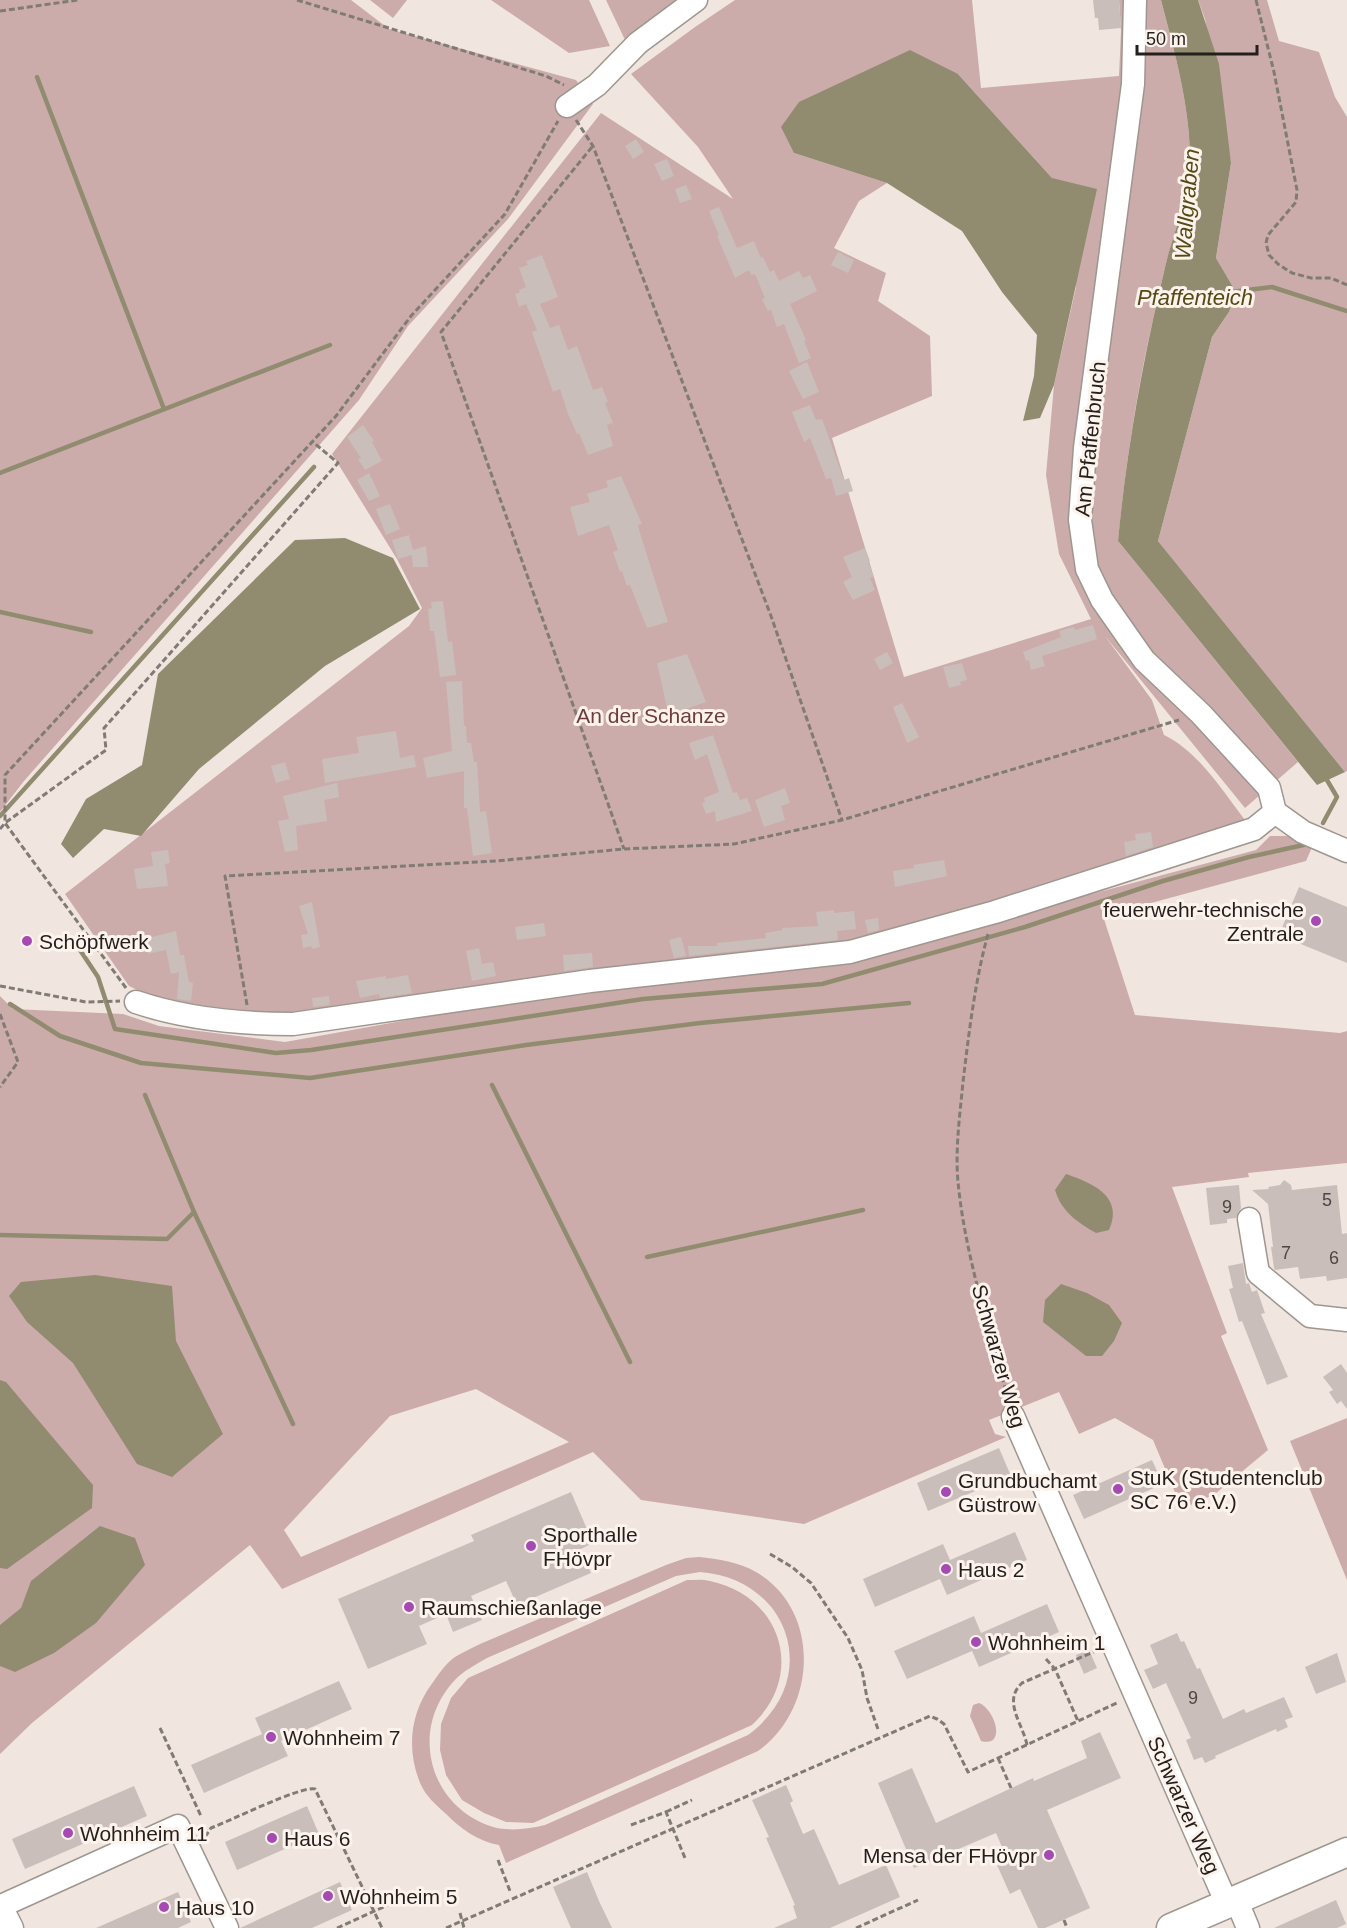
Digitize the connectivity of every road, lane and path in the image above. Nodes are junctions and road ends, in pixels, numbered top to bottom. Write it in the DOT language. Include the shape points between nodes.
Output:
graph roads {
  1 [pos="78,0"];
  2 [pos="297,0"];
  3 [pos="696,0"];
  4 [pos="1135,0"];
  5 [pos="1256,0"];
  6 [pos="0,11"];
  7 [pos="575,101"];
  8 [pos="593,146"];
  9 [pos="1347,285"];
  10 [pos="313,442"];
  11 [pos="1201,714"];
  12 [pos="1275,812"];
  13 [pos="842,820"];
  14 [pos="4,823"];
  15 [pos="0,829"];
  16 [pos="624,849"];
  17 [pos="1347,851"];
  18 [pos="984,949"];
  19 [pos="0,986"];
  20 [pos="128,1001"];
  21 [pos="0,1014"];
  22 [pos="250,1024"];
  23 [pos="0,1087"];
  24 [pos="1249,1219"];
  25 [pos="1347,1320"];
  26 [pos="1013,1416"];
  27 [pos="770,1554"];
  28 [pos="1113,1643"];
  29 [pos="1046,1659"];
  30 [pos="1055,1669"];
  31 [pos="1120,1701"];
  32 [pos="1078,1721"];
  33 [pos="160,1728"];
  34 [pos="879,1732"];
  35 [pos="1028,1745"];
  36 [pos="998,1758"];
  37 [pos="1011,1788"];
  38 [pos="692,1800"];
  39 [pos="666,1812"];
  40 [pos="201,1816"];
  41 [pos="631,1824"];
  42 [pos="672,1829"];
  43 [pos="205,1841"];
  44 [pos="1347,1852"];
  45 [pos="685,1858"];
  46 [pos="498,1860"];
  47 [pos="510,1891"];
  48 [pos="918,1900"];
  49 [pos="1232,1902"];
  50 [pos="388,1905"];
  51 [pos="373,1912"];
  52 [pos="460,1913"];
  53 [pos="1064,1920"];
  54 [pos="461,1921"];
  55 [pos="12,1928"];
  56 [pos="227,1928"];
  57 [pos="337,1928"];
  58 [pos="382,1928"];
  59 [pos="446,1928"];
  60 [pos="464,1928"];
  61 [pos="856,1928"];
  62 [pos="1067,1928"];
  63 [pos="1171,1928"];
  64 [pos="1248,1928"];
  1 -- 6 [label="path"];
  2 -- 7 [label="path" via="546,76"];
  3 -- 7 [label="street" via="638,43 597,85"];
  4 -- 11 [label="street, Am Pfaffenbruch" via="1133,84 1085,448 1080,520 1087,569 1102,600 1144,660"];
  5 -- 9 [label="path" via="1297,190 1296,202 1268,235 1269,255 1292,273 1331,278"];
  7 -- 8 [label="path"];
  7 -- 10 [label="path" via="505,214 411,316"];
  8 -- 13 [label="path" via="771,616"];
  8 -- 16 [label="path" via="441,332"];
  10 -- 14 [label="path" via="5,774"];
  10 -- 14 [label="path" via="338,463 104,729 106,750"];
  11 -- 12 [label="street, Am Pfaffenbruch" via="1269,788"];
  11 -- 13 [label="path"];
  12 -- 17 [label="street" via="1304,832"];
  12 -- 22 [label="street" via="1254,829 995,912 850,952 590,981 293,1024"];
  13 -- 16 [label="path" via="734,844"];
  14 -- 15 [label="path"];
  14 -- 20 [label="path"];
  16 -- 22 [label="path" via="496,861 225,876"];
  18 -- 26 [label="path, Schwarzer Weg" via="966,1058 958,1180 968,1246"];
  19 -- 20 [label="path" via="86,1002"];
  20 -- 22 [label="street" via="163,1011"];
  21 -- 23 [label="path" via="18,1062"];
  24 -- 25 [label="street" via="1258,1273 1310,1316"];
  26 -- 28 [label="street, Schwarzer Weg"];
  27 -- 34 [label="path" via="811,1583 848,1638 862,1670"];
  28 -- 30 [label="path"];
  28 -- 49 [label="street, Schwarzer Weg"];
  29 -- 30 [label="path"];
  30 -- 32 [label="path"];
  30 -- 35 [label="path" via="1015,1689 1013,1707"];
  31 -- 32 [label="path"];
  32 -- 35 [label="path"];
  33 -- 40 [label="path"];
  35 -- 36 [label="path"];
  36 -- 37 [label="path"];
  36 -- 42 [label="path" via="968,1772 944,1724 930,1716"];
  38 -- 39 [label="path"];
  39 -- 41 [label="path"];
  39 -- 42 [label="path"];
  42 -- 45 [label="path"];
  42 -- 54 [label="path"];
  43 -- 51 [label="path" via="211,1828 294,1793 315,1789"];
  44 -- 49 [label="main road"];
  46 -- 47 [label="path"];
  48 -- 61 [label="path"];
  49 -- 63 [label="main road"];
  49 -- 64 [label="street, Schwarzer Weg"];
  50 -- 51 [label="path"];
  51 -- 57 [label="path"];
  51 -- 58 [label="path"];
  52 -- 54 [label="path"];
  53 -- 62 [label="path"];
  54 -- 59 [label="path"];
  54 -- 60 [label="path"];
  55 -- 56 [label="street" via="0,1905 178,1826"];
}
